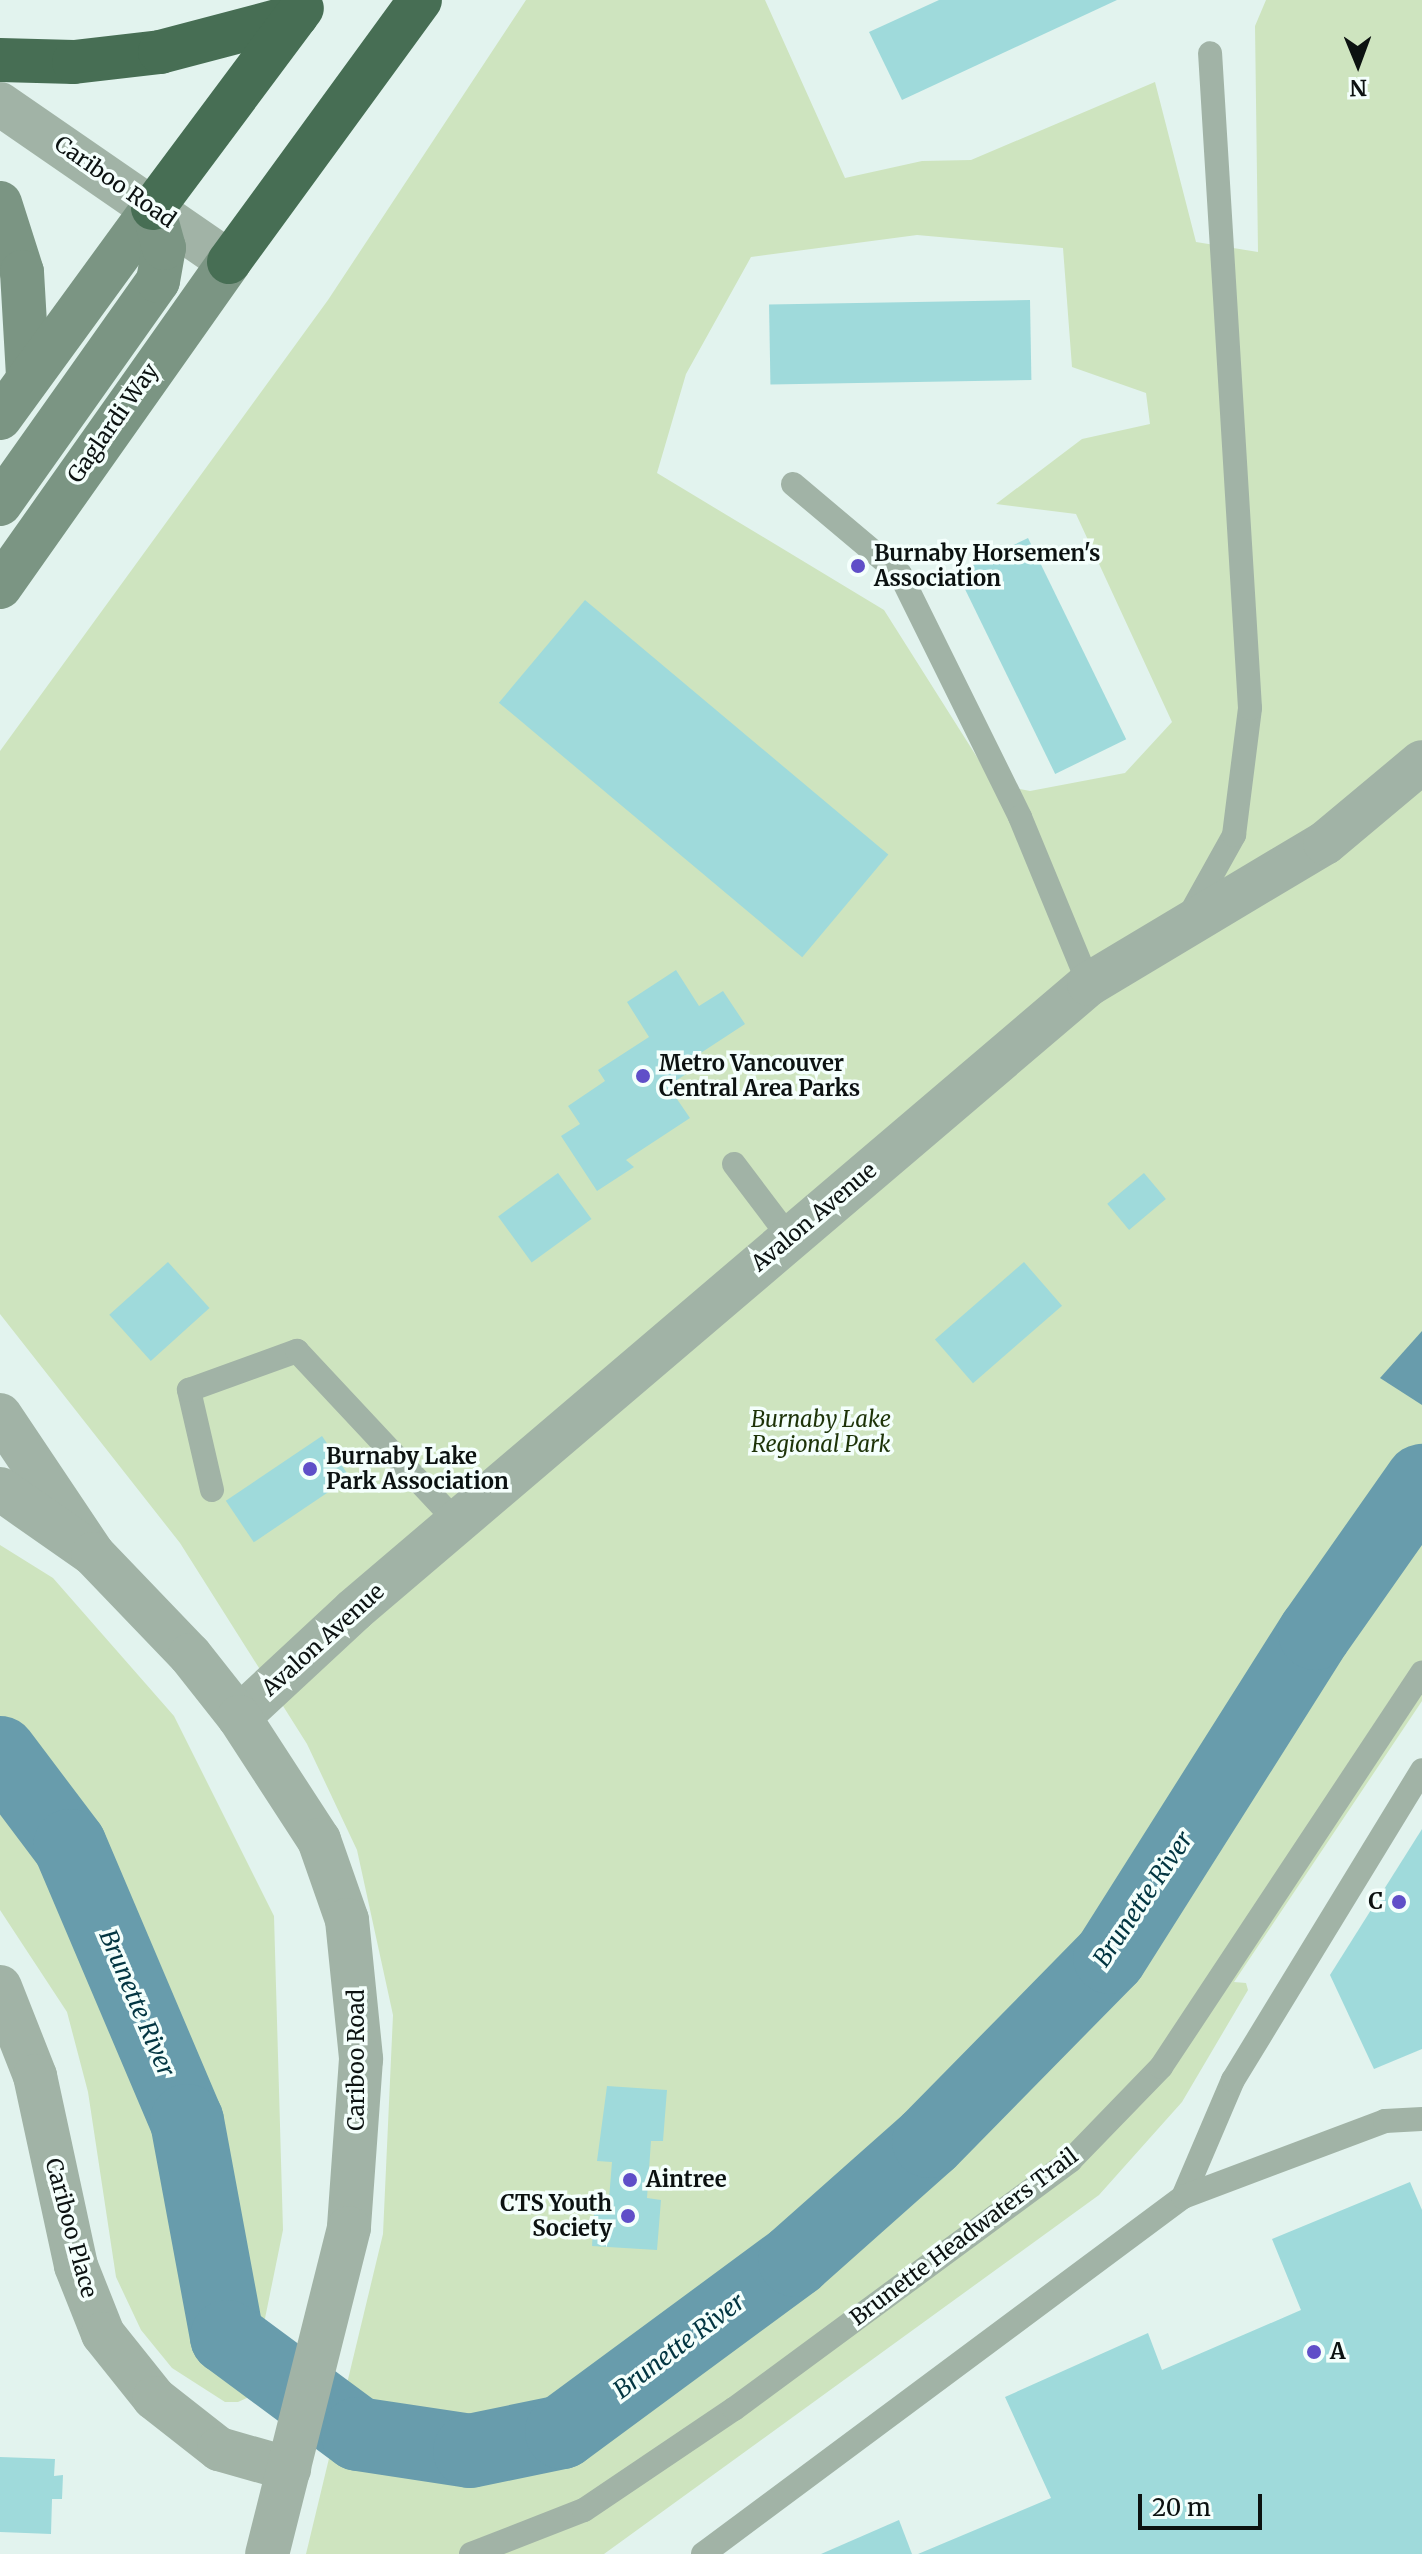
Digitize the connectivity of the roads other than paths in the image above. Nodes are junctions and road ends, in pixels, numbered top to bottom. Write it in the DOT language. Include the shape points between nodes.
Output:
graph roads {
  1 [pos="420,0"];
  2 [pos="302,8"];
  3 [pos="1210,53"];
  4 [pos="0,60"];
  5 [pos="0,104"];
  6 [pos="0,203"];
  7 [pos="153,208"];
  8 [pos="229,262"];
  9 [pos="28,376"];
  10 [pos="0,418"];
  11 [pos="793,484"];
  12 [pos="0,504"];
  13 [pos="0,587"];
  14 [pos="1422,762"];
  15 [pos="1179,933"];
  16 [pos="1089,984"];
  17 [pos="734,1164"];
  18 [pos="790,1238"];
  19 [pos="0,1415"];
  20 [pos="0,1489"];
  21 [pos="212,1490"];
  22 [pos="457,1522"];
  23 [pos="93,1554"];
  24 [pos="1422,1673"];
  25 [pos="239,1717"];
  26 [pos="1422,1770"];
  27 [pos="0,1987"];
  28 [pos="1422,2119"];
  29 [pos="1183,2197"];
  30 [pos="289,2469"];
  31 [pos="273,2544"];
  32 [pos="471,2554"];
  33 [pos="703,2554"];
  1 -- 8 [label="highway"];
  2 -- 4 [label="highway" via="160,52 74,62"];
  2 -- 7 [label="highway"];
  3 -- 15 [label="lane" via="1250,708 1234,835"];
  5 -- 7 [label="street, Cariboo Road"];
  6 -- 9 [label="main road" via="22,272"];
  7 -- 8 [label="street, Cariboo Road"];
  7 -- 9 [label="main road"];
  7 -- 12 [label="main road" via="164,248 158,281"];
  8 -- 13 [label="main road, Gaglardi Way"];
  9 -- 10 [label="main road"];
  11 -- 16 [label="lane" via="900,574 1020,817"];
  14 -- 15 [label="street, Avalon Avenue" via="1325,843"];
  15 -- 16 [label="street, Avalon Avenue"];
  16 -- 18 [label="street, Avalon Avenue"];
  17 -- 18 [label="lane"];
  18 -- 22 [label="street, Avalon Avenue"];
  19 -- 23 [label="street"];
  20 -- 23 [label="street, Cariboo Road"];
  21 -- 22 [label="lane" via="189,1390 297,1351"];
  22 -- 25 [label="street, Avalon Avenue"];
  23 -- 25 [label="street, Cariboo Road"];
  24 -- 32 [label="lane, Brunette Headwaters Trail" via="1161,2067 1070,2161 734,2409 584,2510"];
  25 -- 30 [label="street, Cariboo Road" via="319,1840 351,1946 361,2059 349,2228"];
  26 -- 29 [label="lane" via="1233,2080"];
  27 -- 30 [label="street, Cariboo Place" via="35,2076 74,2256 103,2334 154,2398 219,2449"];
  28 -- 29 [label="lane" via="1385,2121"];
  29 -- 33 [label="lane"];
  30 -- 31 [label="street, Cariboo Road"];
}
